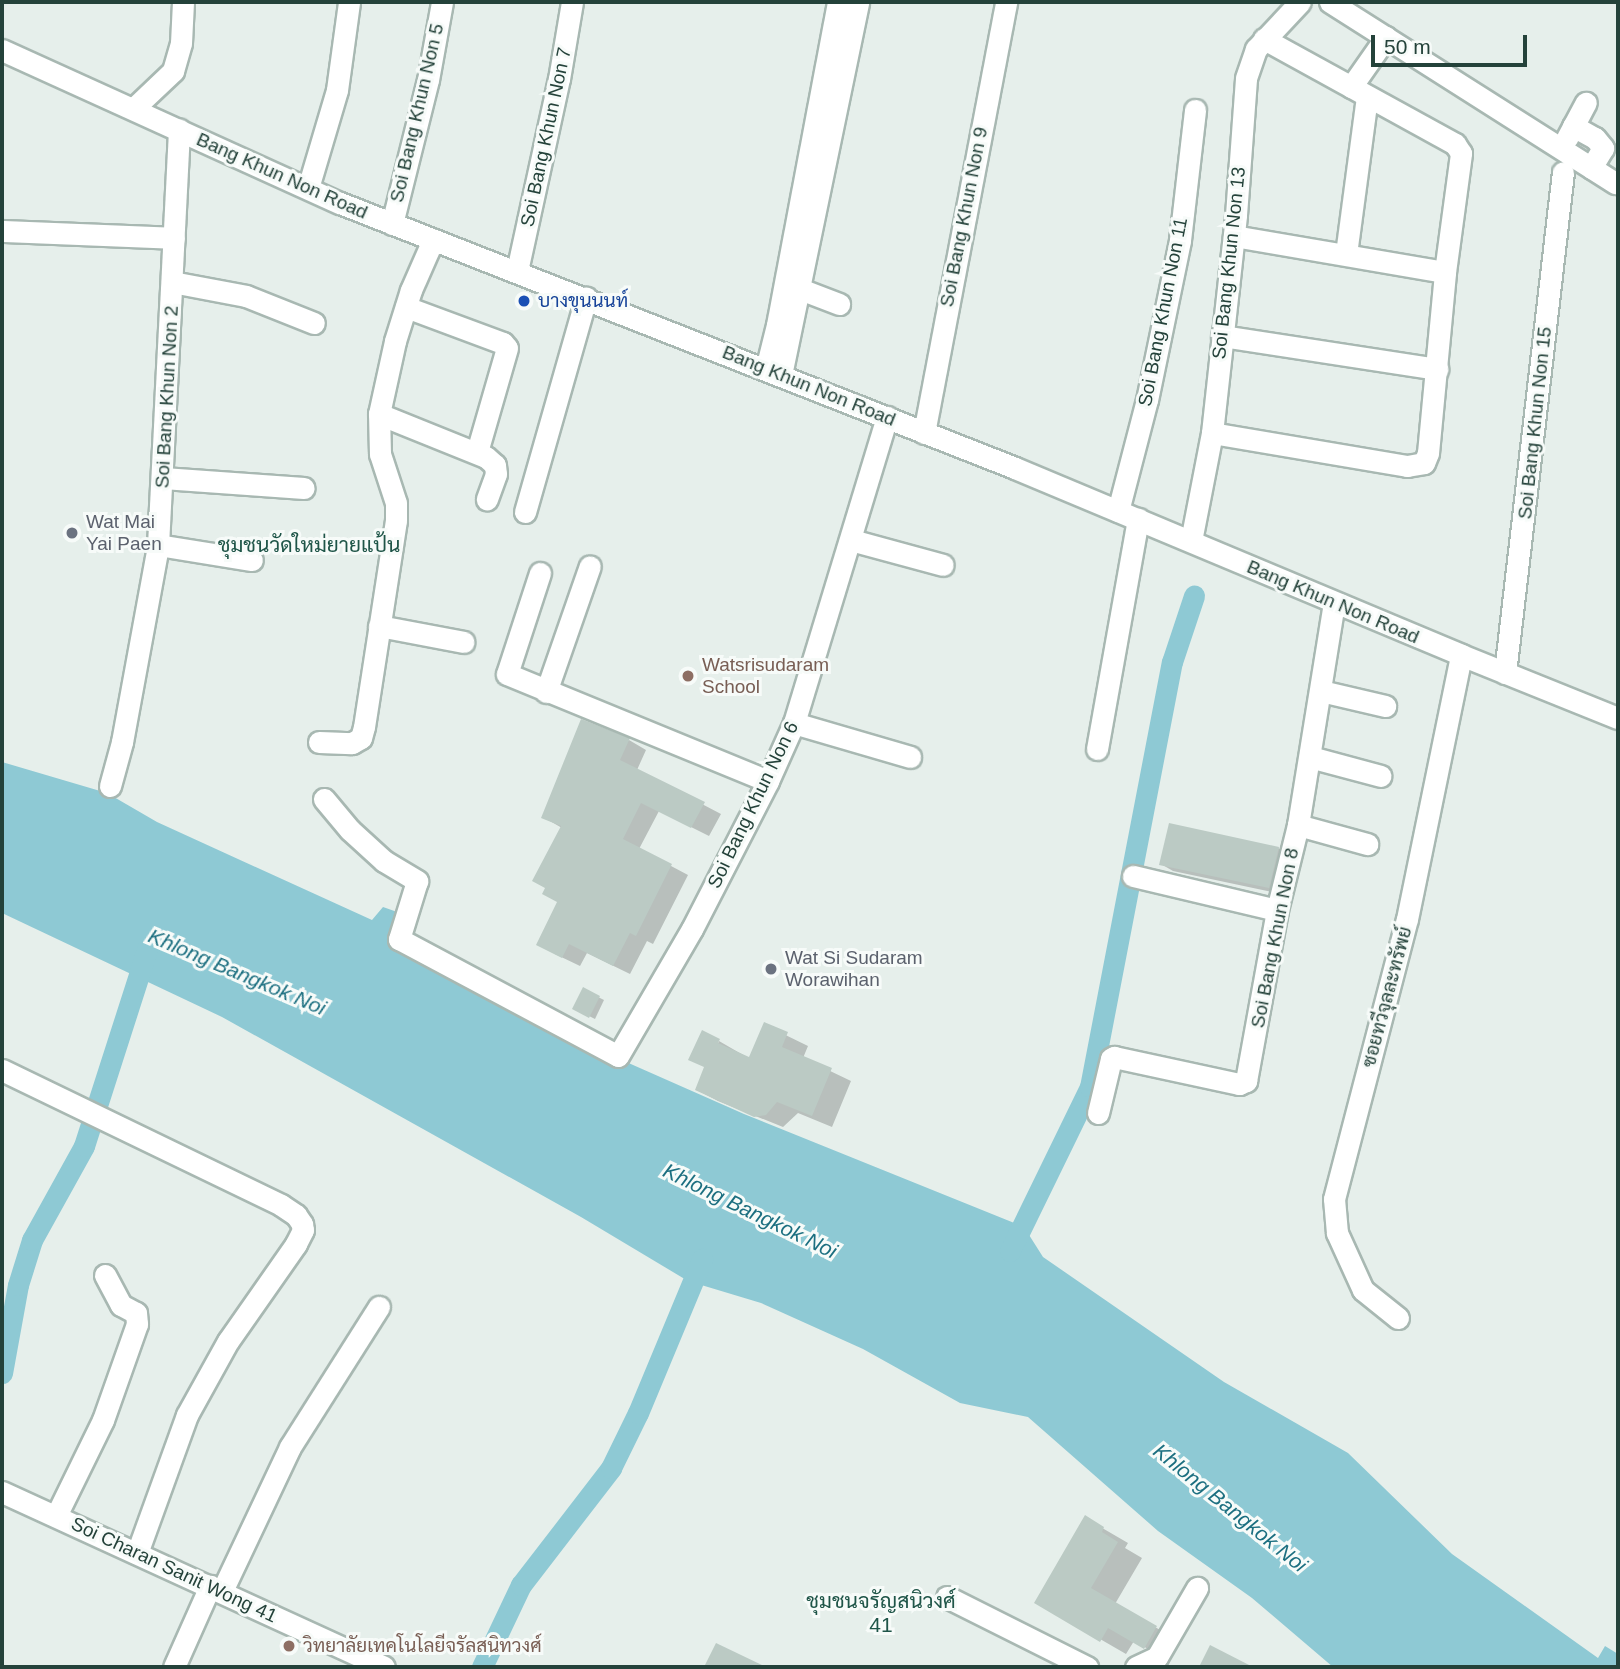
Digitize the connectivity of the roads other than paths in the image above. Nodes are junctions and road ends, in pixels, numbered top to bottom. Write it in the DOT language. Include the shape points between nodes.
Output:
graph roads {
  1 [pos="183,2"];
  2 [pos="349,2"];
  3 [pos="442,2"];
  4 [pos="572,2"];
  5 [pos="838,2"];
  6 [pos="858,2"];
  7 [pos="1006,2"];
  8 [pos="1300,2"];
  9 [pos="1329,2"];
  10 [pos="1386,37"];
  11 [pos="1264,39"];
  12 [pos="2,50"];
  13 [pos="1359,91"];
  14 [pos="1586,103"];
  15 [pos="134,108"];
  16 [pos="1195,110"];
  17 [pos="1573,126"];
  18 [pos="179,130"];
  19 [pos="1561,148"];
  20 [pos="1591,167"];
  21 [pos="1563,172"];
  22 [pos="1615,183"];
  23 [pos="308,188"];
  24 [pos="392,224"];
  25 [pos="2,232"];
  26 [pos="1234,236"];
  27 [pos="174,238"];
  28 [pos="433,240"];
  29 [pos="1346,254"];
  30 [pos="517,271"];
  31 [pos="1445,272"];
  32 [pos="172,282"];
  33 [pos="800,289"];
  34 [pos="586,298"];
  35 [pos="839,304"];
  36 [pos="406,307"];
  37 [pos="314,323"];
  38 [pos="1222,336"];
  39 [pos="1437,369"];
  40 [pos="773,372"];
  41 [pos="379,414"];
  42 [pos="887,417"];
  43 [pos="924,432"];
  44 [pos="1212,433"];
  45 [pos="477,452"];
  46 [pos="163,478"];
  47 [pos="304,488"];
  48 [pos="487,499"];
  49 [pos="525,512"];
  50 [pos="1128,515"];
  51 [pos="850,540"];
  52 [pos="1191,541"];
  53 [pos="158,545"];
  54 [pos="252,560"];
  55 [pos="943,565"];
  56 [pos="590,566"];
  57 [pos="540,573"];
  58 [pos="1334,603"];
  59 [pos="379,626"];
  60 [pos="464,642"];
  61 [pos="1461,655"];
  62 [pos="1505,673"];
  63 [pos="1321,691"];
  64 [pos="546,692"];
  65 [pos="1385,706"];
  66 [pos="1618,718"];
  67 [pos="794,723"];
  68 [pos="320,742"];
  69 [pos="1097,749"];
  70 [pos="911,757"];
  71 [pos="1310,757"];
  72 [pos="1381,776"];
  73 [pos="768,781"];
  74 [pos="110,786"];
  75 [pos="324,799"];
  76 [pos="1298,825"];
  77 [pos="1367,844"];
  78 [pos="1133,876"];
  79 [pos="1277,910"];
  80 [pos="2,1070"];
  81 [pos="1098,1113"];
  82 [pos="105,1275"];
  83 [pos="379,1307"];
  84 [pos="1398,1318"];
  85 [pos="2,1492"];
  86 [pos="55,1516"];
  87 [pos="137,1553"];
  88 [pos="216,1588"];
  89 [pos="1197,1588"];
  90 [pos="947,1597"];
  91 [pos="174,1667"];
  92 [pos="384,1667"];
  93 [pos="1087,1667"];
  94 [pos="1136,1667"];
  1 -- 15 [label="street" via="181,43 173,71"];
  2 -- 23 [label="street" via="337,90"];
  3 -- 24 [label="street, Soi Bang Khun Non 5"];
  4 -- 30 [label="street, Soi Bang Khun Non 7"];
  5 -- 40 [label="street"];
  6 -- 33 [label="street"];
  7 -- 43 [label="street, Soi Bang Khun Non 9"];
  8 -- 11 [label="street, Soi Bang Khun Non 13"];
  9 -- 10 [label="street"];
  10 -- 13 [label="street"];
  10 -- 19 [label="street"];
  11 -- 13 [label="street"];
  11 -- 26 [label="street, Soi Bang Khun Non 13" via="1247,78"];
  12 -- 15 [label="street, Bang Khun Non Road"];
  13 -- 29 [label="street"];
  13 -- 31 [label="street" via="1461,153"];
  14 -- 17 [label="street"];
  15 -- 18 [label="street, Bang Khun Non Road"];
  16 -- 50 [label="street, Soi Bang Khun Non 11" via="1180,240"];
  17 -- 19 [label="street"];
  17 -- 20 [label="street" via="1603,148"];
  18 -- 23 [label="street, Bang Khun Non Road"];
  18 -- 27 [label="street, Soi Bang Khun Non 2"];
  19 -- 20 [label="street"];
  20 -- 22 [label="street"];
  21 -- 62 [label="street, Soi Bang Khun Non 15"];
  23 -- 24 [label="street, Bang Khun Non Road"];
  24 -- 28 [label="street, Bang Khun Non Road"];
  25 -- 27 [label="street"];
  26 -- 29 [label="street"];
  26 -- 38 [label="street, Soi Bang Khun Non 13"];
  27 -- 32 [label="street, Soi Bang Khun Non 2"];
  28 -- 30 [label="street, Bang Khun Non Road"];
  28 -- 36 [label="street"];
  29 -- 31 [label="street"];
  30 -- 34 [label="street, Bang Khun Non Road"];
  31 -- 39 [label="street"];
  32 -- 37 [label="street" via="246,296"];
  32 -- 46 [label="street, Soi Bang Khun Non 2"];
  33 -- 35 [label="street"];
  33 -- 40 [label="street"];
  34 -- 40 [label="street, Bang Khun Non Road"];
  34 -- 49 [label="street"];
  36 -- 41 [label="street"];
  36 -- 45 [label="street" via="507,348"];
  38 -- 39 [label="street"];
  38 -- 44 [label="street, Soi Bang Khun Non 13"];
  39 -- 44 [label="street" via="1427,459 1418,466"];
  40 -- 42 [label="street, Bang Khun Non Road"];
  41 -- 45 [label="street"];
  41 -- 59 [label="street" via="380,454 396,503"];
  42 -- 43 [label="street, Bang Khun Non Road"];
  42 -- 51 [label="street, Soi Bang Khun Non 6"];
  43 -- 50 [label="street, Bang Khun Non Road"];
  44 -- 52 [label="street, Soi Bang Khun Non 13"];
  45 -- 48 [label="street" via="495,465"];
  46 -- 47 [label="street"];
  46 -- 53 [label="street, Soi Bang Khun Non 2"];
  50 -- 52 [label="street, Bang Khun Non Road"];
  50 -- 69 [label="street, Soi Bang Khun Non 11"];
  51 -- 55 [label="street"];
  51 -- 67 [label="street, Soi Bang Khun Non 6"];
  52 -- 58 [label="street, Bang Khun Non Road"];
  53 -- 54 [label="street"];
  53 -- 74 [label="street, Soi Bang Khun Non 2"];
  56 -- 64 [label="street"];
  57 -- 64 [label="street" via="507,674"];
  58 -- 61 [label="street, Bang Khun Non Road"];
  58 -- 63 [label="street, Soi Bang Khun Non 8"];
  59 -- 60 [label="street"];
  59 -- 68 [label="street" via="361,738 352,744"];
  61 -- 62 [label="street, Bang Khun Non Road"];
  61 -- 84 [label="street, ซอยทวีจุลละทรัพย์" via="1407,919 1334,1199 1338,1233 1363,1290"];
  62 -- 66 [label="street, Bang Khun Non Road"];
  63 -- 65 [label="street"];
  63 -- 71 [label="street, Soi Bang Khun Non 8"];
  64 -- 73 [label="street"];
  67 -- 70 [label="street"];
  67 -- 73 [label="street, Soi Bang Khun Non 6"];
  71 -- 72 [label="street"];
  71 -- 76 [label="street, Soi Bang Khun Non 8"];
  73 -- 75 [label="street, Soi Bang Khun Non 6" via="692,929 618,1056 399,939 417,881 349,831"];
  76 -- 77 [label="street"];
  76 -- 79 [label="street, Soi Bang Khun Non 8"];
  78 -- 79 [label="street"];
  79 -- 81 [label="street, Soi Bang Khun Non 8" via="1246,1081 1239,1084 1114,1057"];
  80 -- 87 [label="street" via="281,1205 302,1224 296,1244 228,1341 187,1415"];
  82 -- 86 [label="street" via="121,1305 136,1313 137,1324 103,1420"];
  83 -- 88 [label="street" via="290,1447"];
  85 -- 86 [label="street, Soi Charan Sanit Wong 41"];
  86 -- 87 [label="street, Soi Charan Sanit Wong 41"];
  87 -- 88 [label="street, Soi Charan Sanit Wong 41"];
  88 -- 91 [label="street"];
  88 -- 92 [label="street, Soi Charan Sanit Wong 41"];
  89 -- 94 [label="street" via="1157,1657"];
  90 -- 93 [label="street"];
}
